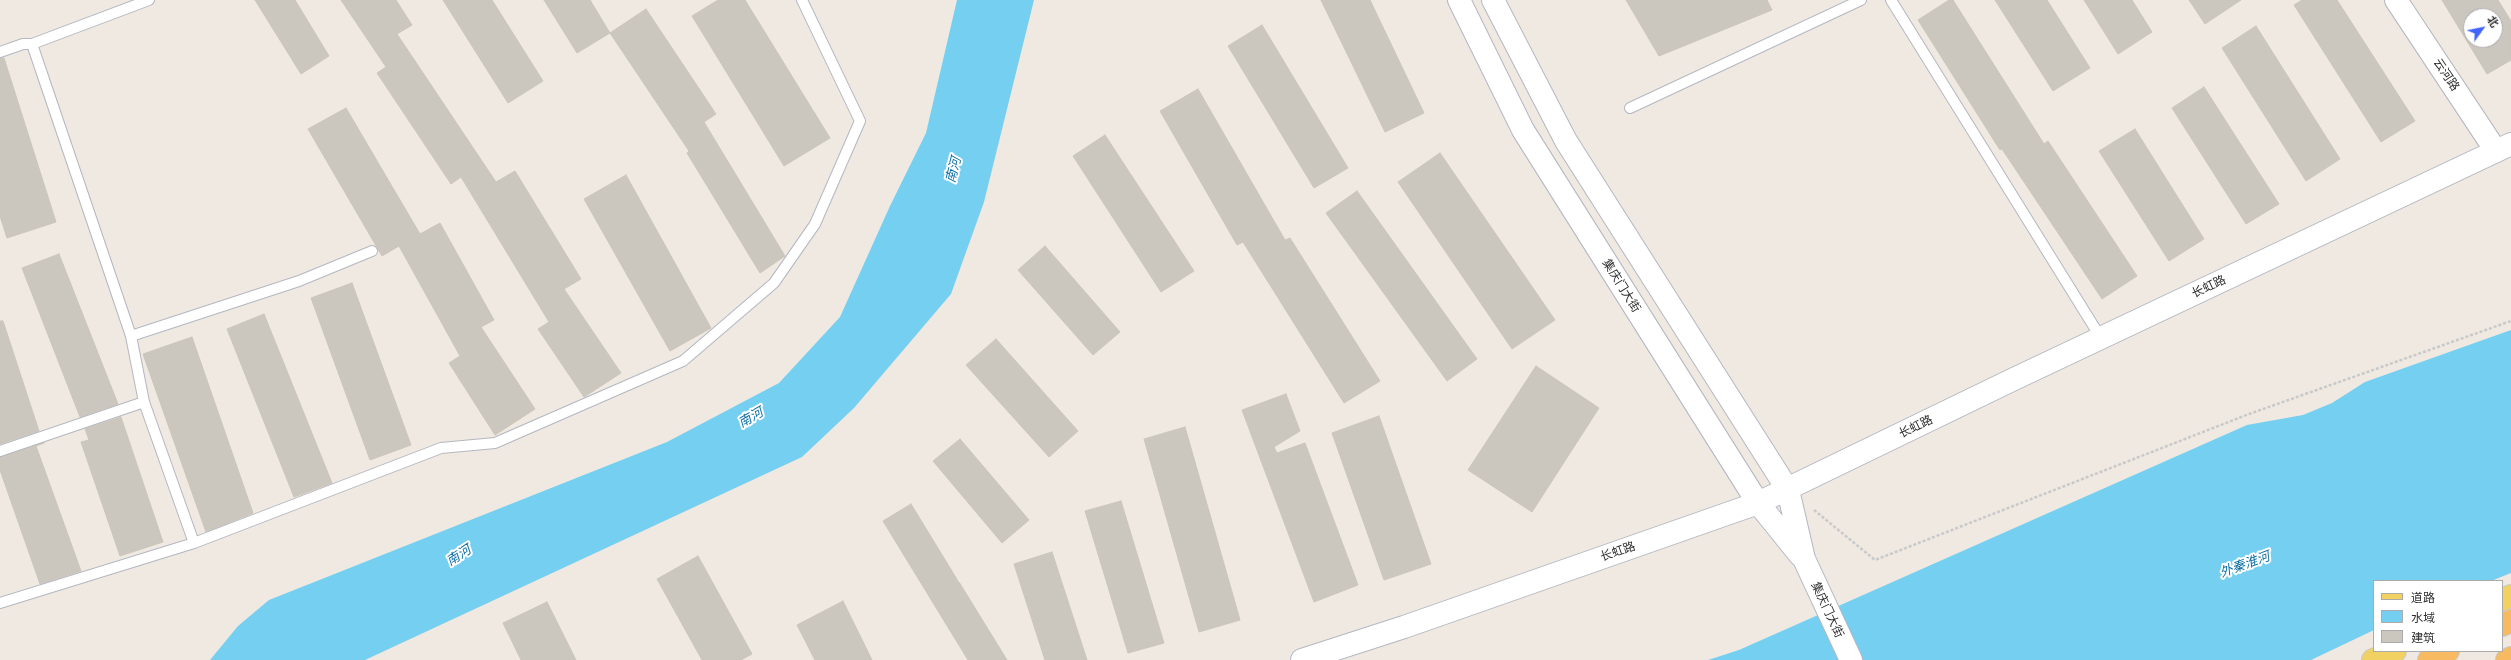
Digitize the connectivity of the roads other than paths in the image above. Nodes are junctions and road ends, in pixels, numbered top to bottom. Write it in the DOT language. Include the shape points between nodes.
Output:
graph roads {
  1 [pos="149,0"];
  2 [pos="802,0"];
  3 [pos="1459,0"];
  4 [pos="1493,0"];
  5 [pos="1861,0"];
  6 [pos="1891,0"];
  7 [pos="2396,0"];
  8 [pos="32,44"];
  9 [pos="0,52"];
  10 [pos="1630,108"];
  11 [pos="2504,148"];
  12 [pos="372,251"];
  13 [pos="131,336"];
  14 [pos="2101,338"];
  15 [pos="144,402"];
  16 [pos="0,451"];
  17 [pos="1788,490"];
  18 [pos="1758,503"];
  19 [pos="194,543"];
  20 [pos="1807,567"];
  21 [pos="0,603"];
  22 [pos="2393,652"];
  23 [pos="2446,652"];
  24 [pos="2511,658"];
  25 [pos="1302,660"];
  26 [pos="1851,660"];
  27 [pos="2373,660"];
  28 [pos="2429,660"];
  29 [pos="2507,660"];
  1 -- 8 [label="lane"];
  2 -- 19 [label="lane" via="860,121 815,224 774,283 683,361 495,443 441,448"];
  3 -- 18 [label="main road, 集庆门大街" via="1523,130"];
  4 -- 17 [label="main road, 集庆门大街" via="1566,141"];
  5 -- 10 [label="lane"];
  6 -- 14 [label="lane"];
  7 -- 11 [label="main road, 云河路"];
  8 -- 9 [label="lane" via="23,44"];
  8 -- 13 [label="lane"];
  11 -- 14 [label="main road, 长虹路"];
  12 -- 13 [label="lane" via="299,281"];
  13 -- 15 [label="lane"];
  14 -- 17 [label="main road, 长虹路"];
  15 -- 16 [label="lane"];
  15 -- 19 [label="lane"];
  17 -- 18 [label="main road, 长虹路"];
  17 -- 20 [label="main road, 集庆门大街"];
  18 -- 20 [label="main road, 集庆门大街"];
  18 -- 25 [label="main road, 长虹路" via="1404,627"];
  19 -- 21 [label="lane"];
  20 -- 26 [label="main road, 集庆门大街"];
  22 -- 27 [label="main road"];
  23 -- 28 [label="highway"];
  24 -- 29 [label="highway"];
}
